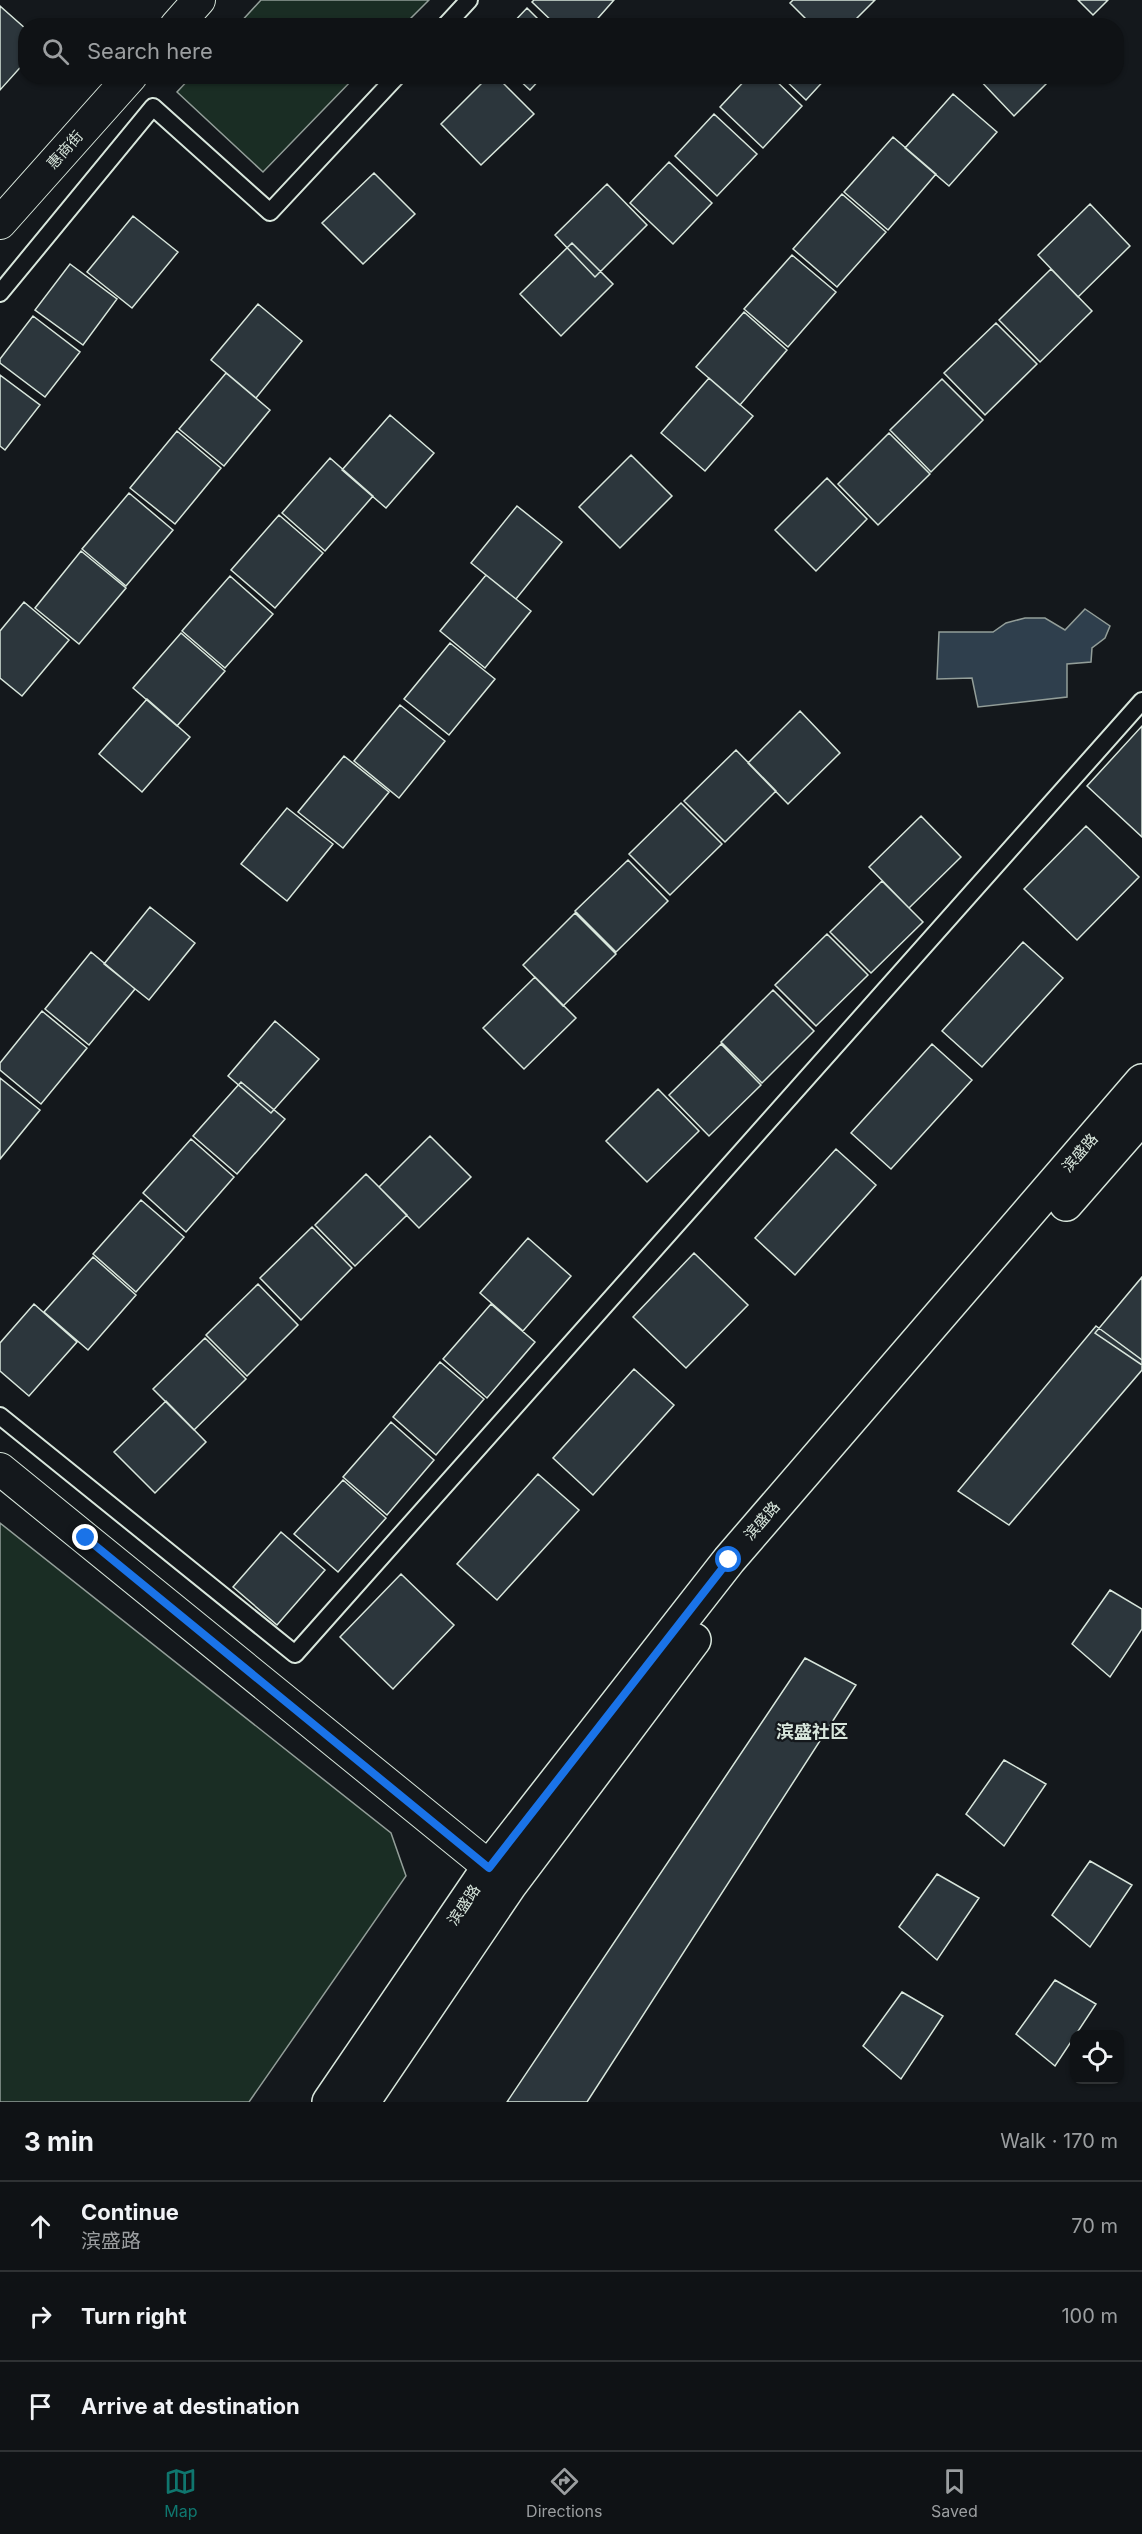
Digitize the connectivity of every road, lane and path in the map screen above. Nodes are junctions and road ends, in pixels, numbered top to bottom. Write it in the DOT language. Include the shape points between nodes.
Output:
graph roads {
  1 [pos="199,0"];
  2 [pos="469,0"];
  3 [pos="183,18"];
  4 [pos="452,18"];
  5 [pos="124,84"];
  6 [pos="390,84"];
  7 [pos="0,223"];
  8 [pos="0,293"];
  9 [pos="1142,701"];
  10 [pos="1142,1081"];
  11 [pos="1142,1117"];
  12 [pos="0,1416"];
  13 [pos="0,1469"];
  14 [pos="500,1876"];
  15 [pos="329,2102"];
  16 [pos="363,2102"];
  1 -- 3 [label="street"];
  2 -- 4 [label="lane"];
  5 -- 7 [label="street, 惠商街"];
  6 -- 8 [label="lane" via="270,212 153,107"];
  9 -- 12 [label="lane" via="295,1654"];
  10 -- 14 [label="main road, 滨盛路" via="729,1560"];
  11 -- 14 [label="main road, 滨盛路" via="742,1577"];
  13 -- 14 [label="street"];
  14 -- 15 [label="main road, 滨盛路"];
  14 -- 16 [label="main road, 滨盛路"];
}
